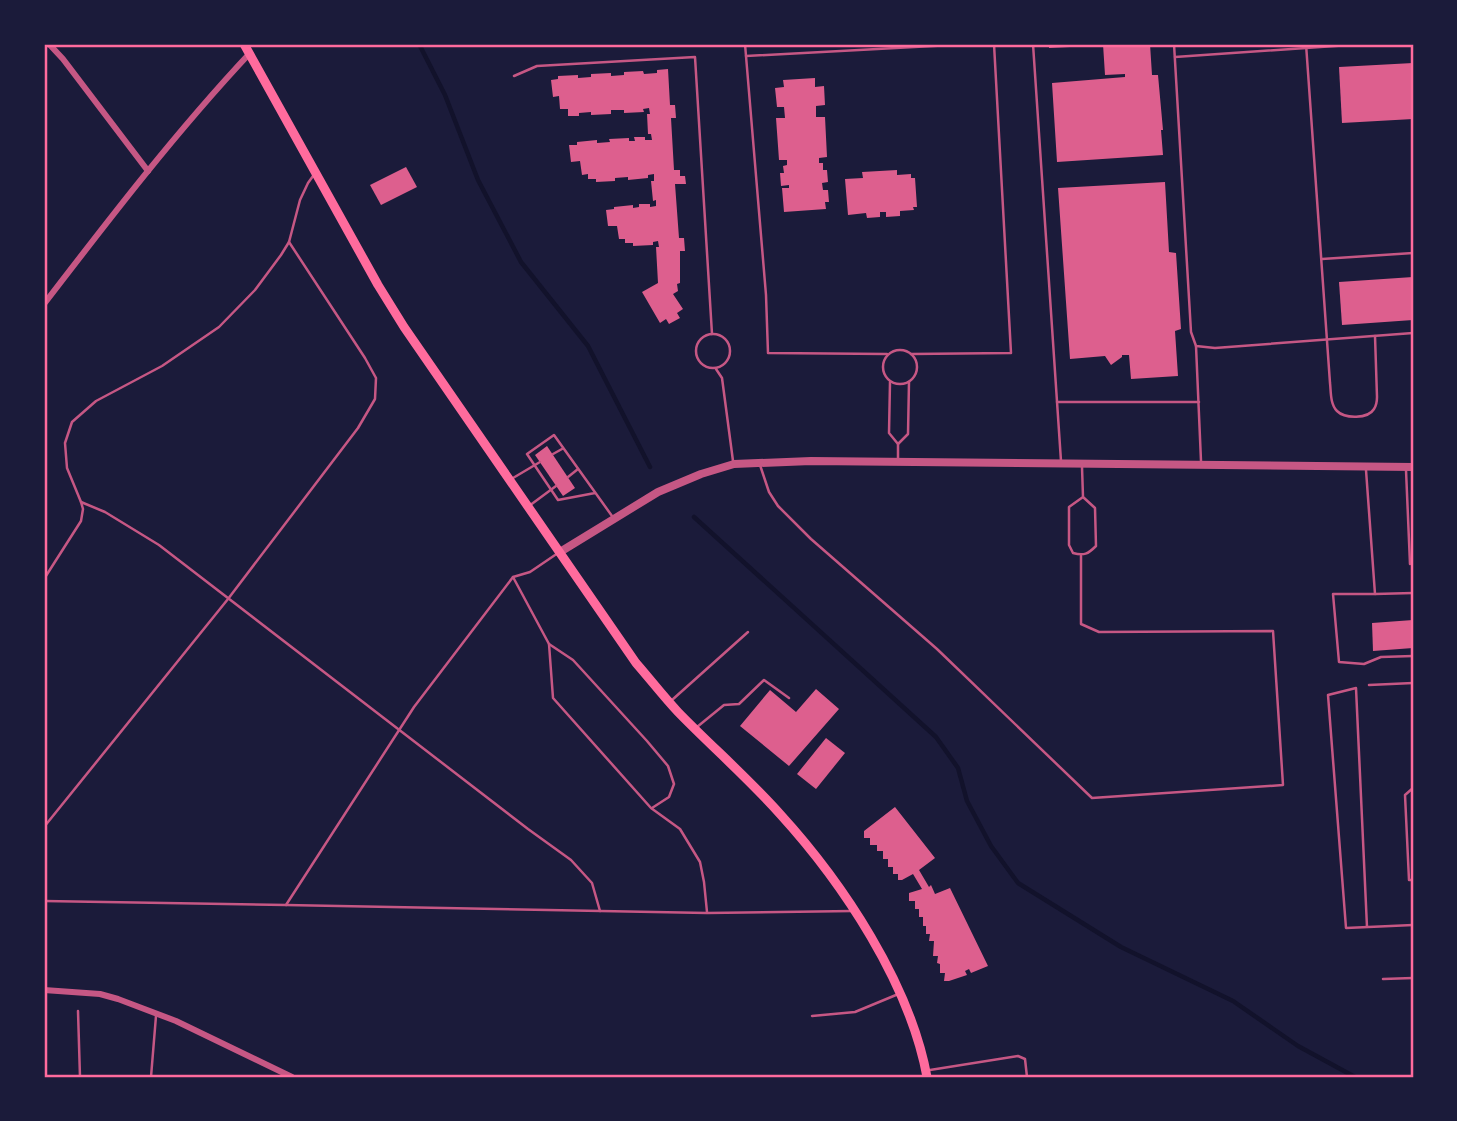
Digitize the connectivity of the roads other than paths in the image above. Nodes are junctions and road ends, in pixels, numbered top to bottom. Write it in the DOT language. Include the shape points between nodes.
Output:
graph roads {
  1 [pos="49,44"];
  2 [pos="244,44"];
  3 [pos="745,44"];
  4 [pos="970,44"];
  5 [pos="995,44"];
  6 [pos="1033,44"];
  7 [pos="1174,44"];
  8 [pos="1364,44"];
  9 [pos="1307,46"];
  10 [pos="250,53"];
  11 [pos="746,56"];
  12 [pos="1174,57"];
  13 [pos="514,76"];
  14 [pos="148,171"];
  15 [pos="315,173"];
  16 [pos="289,242"];
  17 [pos="1413,253"];
  18 [pos="1321,260"];
  19 [pos="44,304"];
  20 [pos="1413,333"];
  21 [pos="712,334"];
  22 [pos="1374,336"];
  23 [pos="1326,340"];
  24 [pos="1196,346"];
  25 [pos="887,354"];
  26 [pos="911,354"];
  27 [pos="715,368"];
  28 [pos="890,382"];
  29 [pos="909,382"];
  30 [pos="1057,402"];
  31 [pos="1199,402"];
  32 [pos="898,444"];
  33 [pos="563,448"];
  34 [pos="553,454"];
  35 [pos="540,462"];
  36 [pos="759,462"];
  37 [pos="898,462"];
  38 [pos="734,464"];
  39 [pos="1061,464"];
  40 [pos="1082,464"];
  41 [pos="1202,464"];
  42 [pos="535,465"];
  43 [pos="1366,466"];
  44 [pos="1409,467"];
  45 [pos="578,469"];
  46 [pos="568,477"];
  47 [pos="510,480"];
  48 [pos="556,486"];
  49 [pos="551,490"];
  50 [pos="595,493"];
  51 [pos="1083,497"];
  52 [pos="81,502"];
  53 [pos="529,506"];
  54 [pos="614,519"];
  55 [pos="1408,526"];
  56 [pos="1413,526"];
  57 [pos="560,552"];
  58 [pos="1081,556"];
  59 [pos="1410,564"];
  60 [pos="513,577"];
  61 [pos="44,579"];
  62 [pos="1413,593"];
  63 [pos="1376,594"];
  64 [pos="228,599"];
  65 [pos="748,632"];
  66 [pos="549,644"];
  67 [pos="1413,656"];
  68 [pos="1413,683"];
  69 [pos="1368,685"];
  70 [pos="789,698"];
  71 [pos="669,702"];
  72 [pos="695,729"];
  73 [pos="399,730"];
  74 [pos="1413,788"];
  75 [pos="651,808"];
  76 [pos="44,827"];
  77 [pos="1413,880"];
  78 [pos="44,901"];
  79 [pos="286,905"];
  80 [pos="600,911"];
  81 [pos="856,911"];
  82 [pos="706,913"];
  83 [pos="1413,925"];
  84 [pos="1367,927"];
  85 [pos="1413,978"];
  86 [pos="1383,979"];
  87 [pos="44,990"];
  88 [pos="900,993"];
  89 [pos="78,1011"];
  90 [pos="156,1013"];
  91 [pos="812,1016"];
  92 [pos="927,1074"];
  93 [pos="80,1077"];
  94 [pos="151,1077"];
  95 [pos="292,1077"];
  96 [pos="1027,1077"];
  1 -- 14 [label="street"];
  2 -- 10 [label="main road"];
  3 -- 11 [label="lane"];
  4 -- 11 [label="lane"];
  5 -- 26 [label="lane" via="1011,353"];
  6 -- 30 [label="lane"];
  7 -- 12 [label="lane"];
  8 -- 9 [label="lane"];
  9 -- 12 [label="lane"];
  9 -- 18 [label="lane"];
  10 -- 14 [label="street"];
  10 -- 15 [label="main road"];
  11 -- 25 [label="lane" via="768,353"];
  12 -- 24 [label="lane" via="1191,332"];
  13 -- 21 [label="lane" via="537,66 695,57"];
  14 -- 19 [label="street"];
  15 -- 16 [label="lane" via="300,200"];
  15 -- 47 [label="main road" via="404,327"];
  16 -- 52 [label="lane" via="255,290 219,327 162,366 96,401 72,422 65,443 67,468"];
  16 -- 64 [label="lane" via="365,358 376,378 375,398 358,428"];
  17 -- 18 [label="lane"];
  18 -- 23 [label="lane"];
  20 -- 22 [label="lane"];
  21 -- 27 [label="lane" via="724,338 729,348 728,358"];
  21 -- 27 [label="lane" via="699,341 696,351 704,366"];
  22 -- 23 [label="lane"];
  22 -- 23 [label="lane" via="1377,397 1374,410 1360,417 1336,411"];
  23 -- 24 [label="lane"];
  24 -- 31 [label="lane"];
  25 -- 26 [label="lane" via="902,349"];
  25 -- 28 [label="lane" via="882,368"];
  26 -- 29 [label="lane" via="917,368"];
  27 -- 38 [label="lane" via="722,378"];
  28 -- 29 [label="lane"];
  28 -- 32 [label="lane" via="889,433"];
  29 -- 32 [label="lane" via="908,434"];
  30 -- 31 [label="lane"];
  30 -- 39 [label="lane"];
  31 -- 41 [label="lane"];
  32 -- 37 [label="lane"];
  33 -- 34 [label="lane"];
  33 -- 42 [label="lane" via="554,435 527,454"];
  33 -- 45 [label="lane"];
  35 -- 42 [label="lane"];
  36 -- 37 [label="street"];
  36 -- 38 [label="street"];
  36 -- 58 [label="lane" via="778,506 937,649 1092,799 1283,785 1273,631 1099,632 1081,624"];
  37 -- 39 [label="street"];
  38 -- 54 [label="street" via="659,492"];
  39 -- 40 [label="street"];
  40 -- 41 [label="street"];
  40 -- 51 [label="lane"];
  41 -- 43 [label="street"];
  42 -- 47 [label="lane"];
  42 -- 49 [label="lane"];
  43 -- 44 [label="street"];
  43 -- 63 [label="lane"];
  44 -- 55 [label="lane"];
  45 -- 46 [label="lane"];
  45 -- 50 [label="lane"];
  47 -- 53 [label="main road"];
  48 -- 49 [label="lane"];
  49 -- 50 [label="lane" via="558,500"];
  49 -- 53 [label="lane"];
  50 -- 54 [label="lane"];
  51 -- 58 [label="lane" via="1069,507 1069,545"];
  51 -- 58 [label="lane" via="1095,508 1096,546"];
  52 -- 61 [label="lane" via="81,522"];
  52 -- 64 [label="lane" via="159,545"];
  53 -- 57 [label="main road"];
  54 -- 57 [label="street"];
  55 -- 56 [label="lane"];
  55 -- 59 [label="lane"];
  57 -- 60 [label="lane" via="530,572"];
  57 -- 71 [label="main road" via="636,663"];
  60 -- 66 [label="lane"];
  60 -- 73 [label="lane"];
  62 -- 63 [label="lane"];
  63 -- 67 [label="lane" via="1333,594 1339,662 1364,664 1381,657"];
  64 -- 73 [label="lane"];
  64 -- 76 [label="lane"];
  65 -- 71 [label="lane"];
  66 -- 75 [label="lane" via="553,698"];
  66 -- 75 [label="lane" via="573,660 668,766 674,784 669,797"];
  68 -- 69 [label="lane"];
  70 -- 72 [label="lane" via="764,680 739,704 724,705"];
  71 -- 72 [label="main road"];
  72 -- 81 [label="main road" via="779,813"];
  73 -- 79 [label="lane"];
  73 -- 80 [label="lane" via="571,860 592,883"];
  74 -- 77 [label="lane" via="1405,795 1409,880"];
  75 -- 82 [label="lane" via="680,829 700,862"];
  78 -- 79 [label="lane"];
  79 -- 80 [label="lane"];
  80 -- 82 [label="lane"];
  81 -- 82 [label="lane"];
  81 -- 88 [label="main road"];
  83 -- 84 [label="lane"];
  84 -- 84 [label="lane" via="1361,781 1356,688 1328,695 1346,928"];
  85 -- 86 [label="lane"];
  87 -- 90 [label="street" via="100,994"];
  88 -- 91 [label="lane" via="855,1012"];
  88 -- 92 [label="main road"];
  89 -- 93 [label="lane"];
  90 -- 94 [label="lane"];
  90 -- 95 [label="street"];
  92 -- 96 [label="lane" via="1018,1056 1025,1059"];
}
